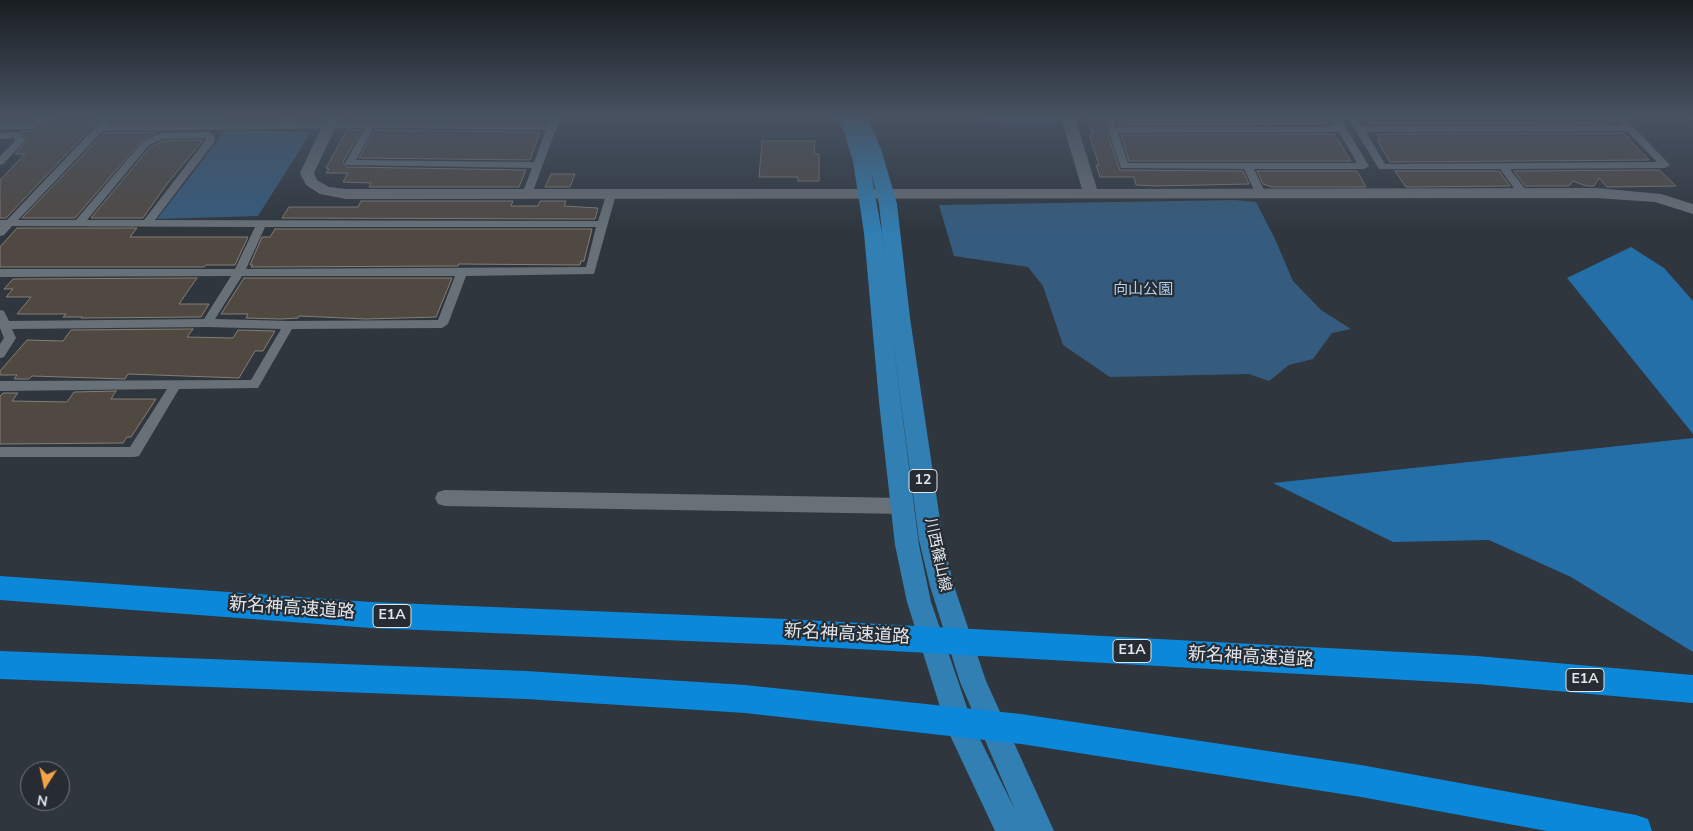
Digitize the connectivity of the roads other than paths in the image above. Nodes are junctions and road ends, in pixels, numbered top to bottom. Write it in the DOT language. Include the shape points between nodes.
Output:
graph roads {
  1 [pos="71,157"];
  2 [pos="134,157"];
  3 [pos="198,157"];
  4 [pos="315,157"];
  5 [pos="354,157"];
  6 [pos="540,157"];
  7 [pos="860,157"];
  8 [pos="875,157"];
  9 [pos="1080,157"];
  10 [pos="1121,157"];
  11 [pos="1358,157"];
  12 [pos="1376,157"];
  13 [pos="1657,157"];
  14 [pos="537,165"];
  15 [pos="1248,167"];
  16 [pos="1503,167"];
  17 [pos="1091,193"];
  18 [pos="1523,193"];
  19 [pos="528,194"];
  20 [pos="611,194"];
  21 [pos="1261,194"];
  22 [pos="1693,208"];
  23 [pos="5,223"];
  24 [pos="78,223"];
  25 [pos="147,223"];
  26 [pos="261,224"];
  27 [pos="602,224"];
  28 [pos="0,233"];
  29 [pos="239,272"];
  30 [pos="462,272"];
  31 [pos="0,273"];
  32 [pos="2,319"];
  33 [pos="207,323"];
  34 [pos="289,325"];
  35 [pos="0,354"];
  36 [pos="176,384"];
  37 [pos="0,386"];
  38 [pos="0,452"];
  39 [pos="445,498"];
  40 [pos="903,506"];
  41 [pos="0,588"];
  42 [pos="0,665"];
  43 [pos="1693,689"];
  44 [pos="1010,831"];
  45 [pos="1039,831"];
  46 [pos="1636,831"];
  1 -- 23 [label="street"];
  2 -- 24 [label="street"];
  3 -- 25 [label="street"];
  4 -- 19 [label="street" via="307,173 311,182 325,191 346,194"];
  5 -- 14 [label="street" via="350,164"];
  6 -- 14 [label="street"];
  7 -- 40 [label="main road, 川西篠山線 / 12" via="871,224"];
  8 -- 45 [label="main road, 川西篠山線 / 12" via="888,204 900,318 931,540 942,586 973,682"];
  9 -- 17 [label="street"];
  10 -- 15 [label="street" via="1124,166"];
  11 -- 15 [label="street" via="1364,166"];
  12 -- 16 [label="street" via="1382,167"];
  13 -- 16 [label="street" via="1665,165"];
  14 -- 19 [label="street"];
  15 -- 21 [label="street"];
  16 -- 18 [label="street"];
  17 -- 20 [label="street"];
  17 -- 21 [label="street"];
  18 -- 21 [label="street"];
  18 -- 22 [label="street" via="1656,197"];
  19 -- 20 [label="street"];
  20 -- 27 [label="street"];
  23 -- 24 [label="street"];
  23 -- 28 [label="street"];
  24 -- 25 [label="street"];
  25 -- 26 [label="street"];
  26 -- 27 [label="street"];
  26 -- 29 [label="street"];
  27 -- 30 [label="street" via="590,271"];
  29 -- 30 [label="street"];
  29 -- 31 [label="street"];
  29 -- 33 [label="street"];
  30 -- 34 [label="street" via="442,324"];
  32 -- 33 [label="street"];
  32 -- 35 [label="street" via="10,338"];
  33 -- 34 [label="street"];
  34 -- 36 [label="street" via="254,385"];
  36 -- 37 [label="street"];
  36 -- 38 [label="street" via="134,452"];
  39 -- 40 [label="street"];
  40 -- 44 [label="main road, 川西篠山線 / 12" via="919,602 961,729"];
  41 -- 43 [label="highway, 新名神高速道路 / E1A" via="372,615 786,632 1477,670"];
  42 -- 46 [label="highway" via="526,685 745,699 1021,729 1361,781"];
}
